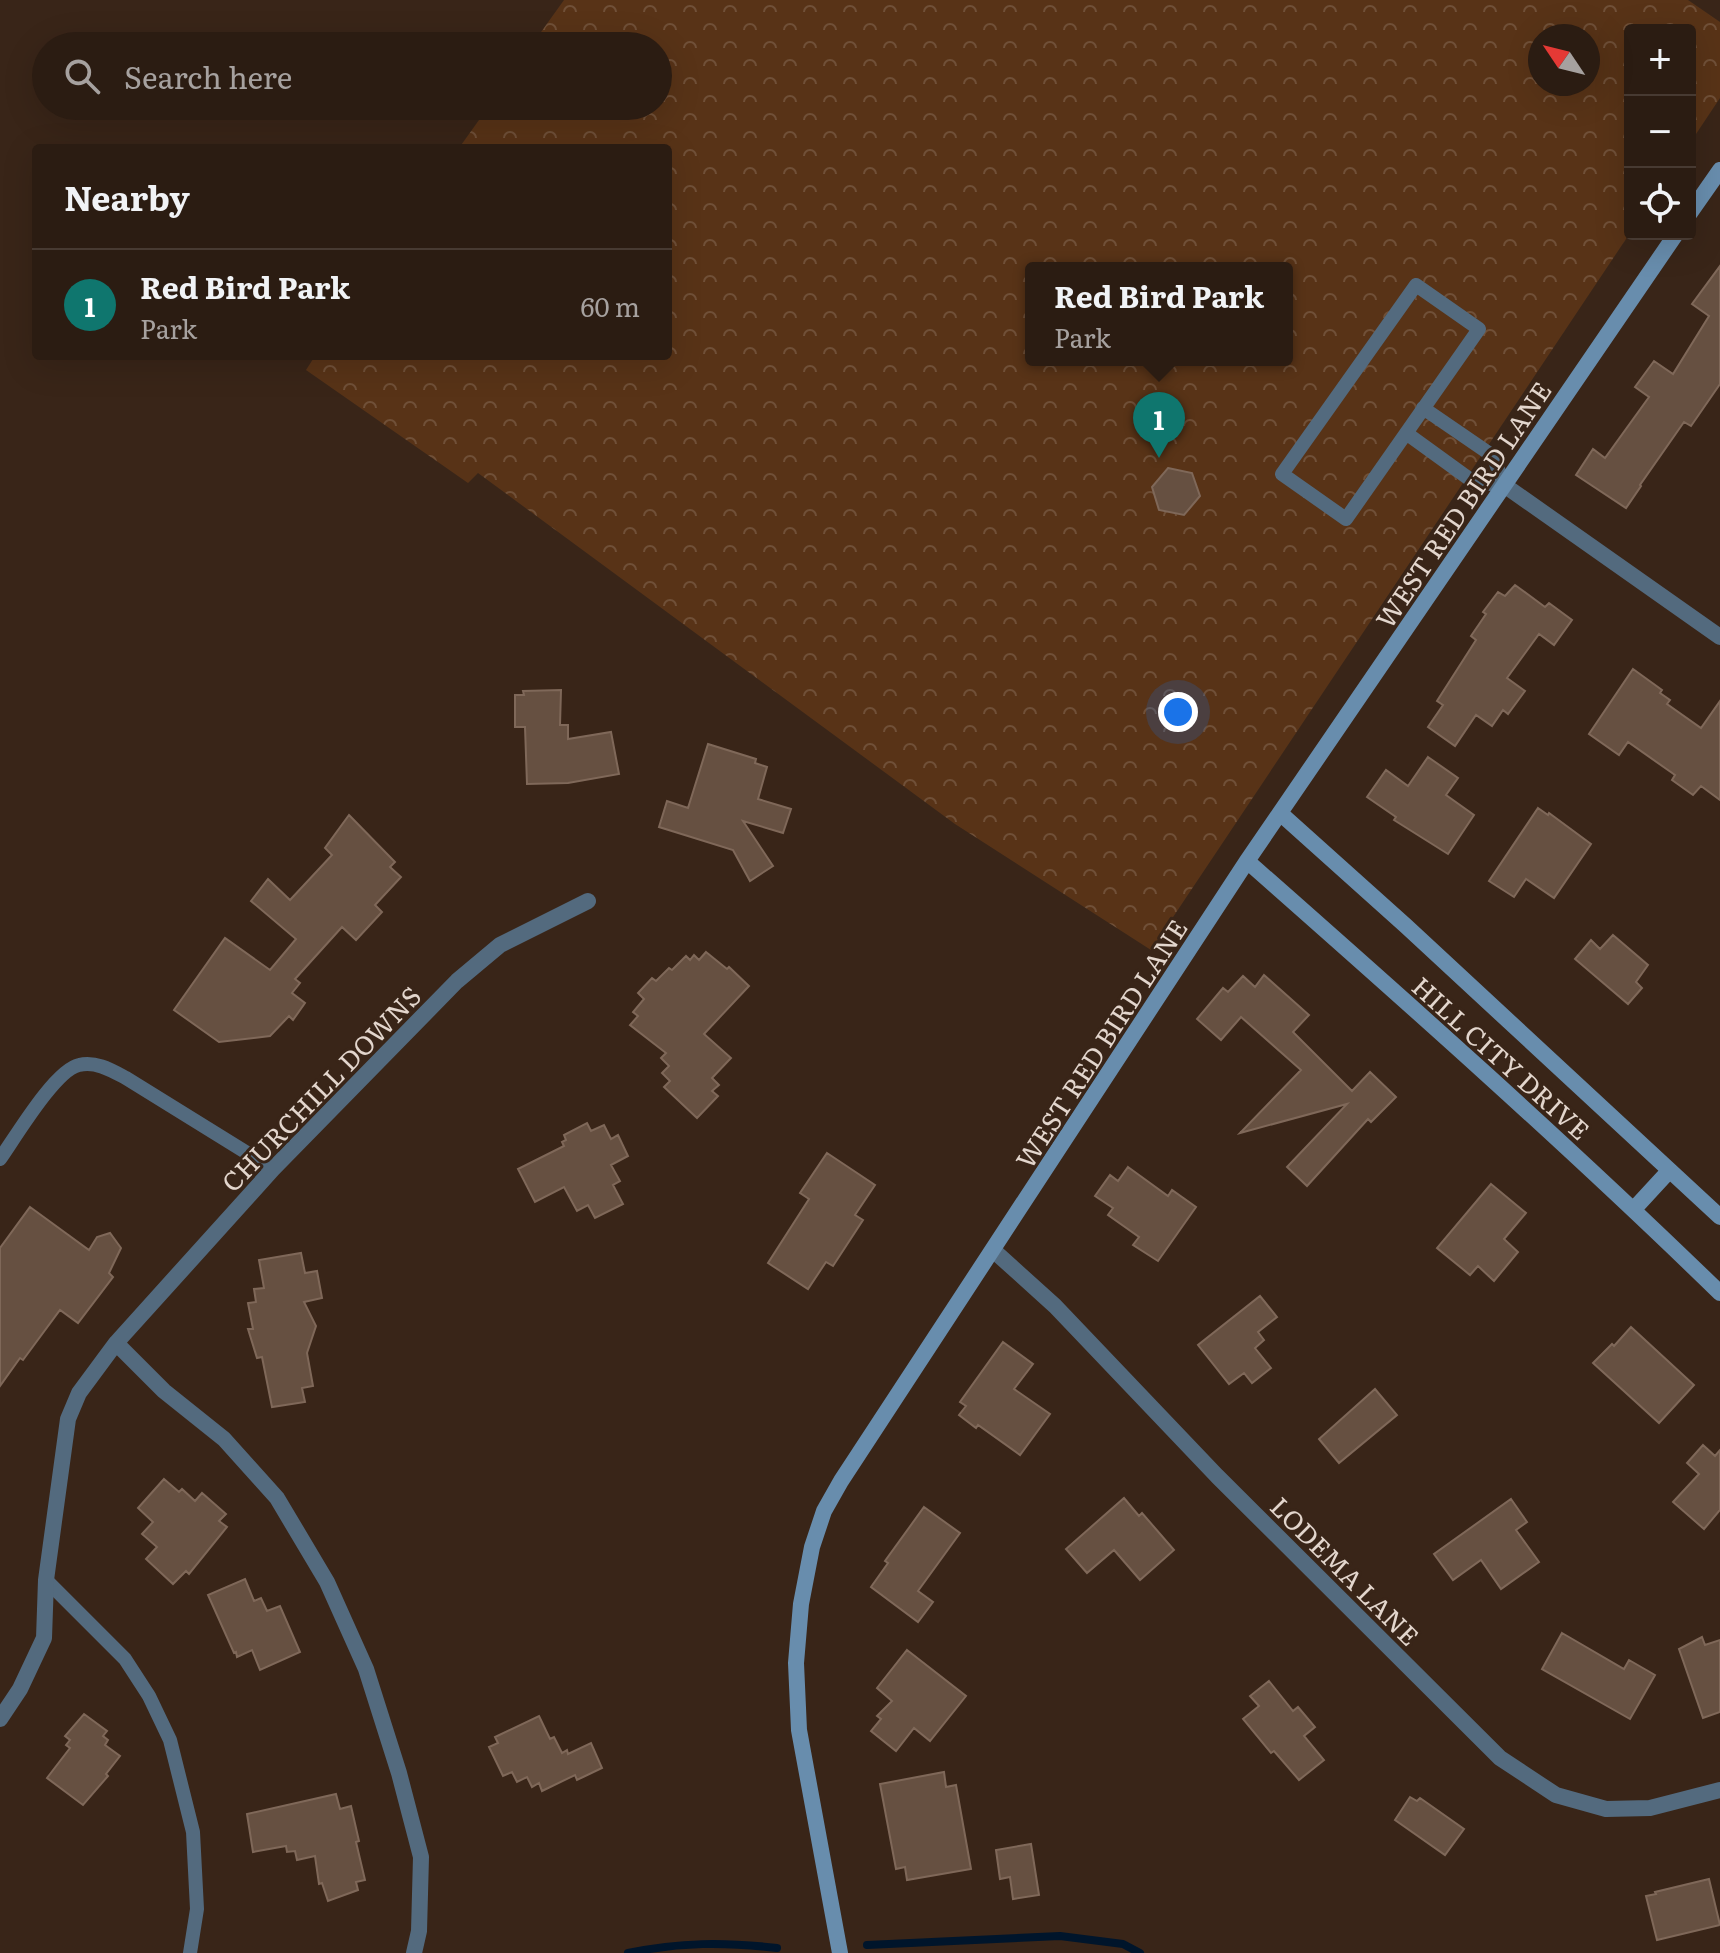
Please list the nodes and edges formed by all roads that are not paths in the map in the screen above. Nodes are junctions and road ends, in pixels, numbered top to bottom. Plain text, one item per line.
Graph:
1 (1720, 170) edge
2 (1696, 204) edge
3 (1672, 240) edge
4 (1423, 408) junction
5 (1406, 433) junction
6 (1504, 485) junction
7 (1720, 637) edge
8 (1280, 813) junction
9 (1247, 861) junction
10 (588, 901) dead end
11 (0, 1159) edge
12 (273, 1169) junction
13 (1669, 1171) junction
14 (1634, 1209) junction
15 (1720, 1217) edge
16 (993, 1250) junction
17 (1720, 1293) edge
18 (116, 1343) junction
19 (46, 1580) junction
20 (0, 1719) edge
21 (1720, 1790) edge
22 (190, 1953) edge
23 (414, 1953) edge
24 (840, 1953) edge

1 - 2 street
3 - 6 street, WEST RED BIRD LANE
4 - 5 lane
4 - 5 lane
4 - 6 lane
5 - 6 lane
6 - 7 street
6 - 8 street, WEST RED BIRD LANE
8 - 9 street, WEST RED BIRD LANE
8 - 13 street, HILL CITY DRIVE
9 - 14 street, HILL CITY DRIVE
9 - 16 street, WEST RED BIRD LANE
10 - 12 street, CHURCHILL DOWNS
11 - 12 lane
12 - 18 street, CHURCHILL DOWNS
13 - 14 street
13 - 15 street, HILL CITY DRIVE
14 - 17 street, HILL CITY DRIVE
16 - 21 street, LODEMA LANE
16 - 24 street, WEST RED BIRD LANE
18 - 19 street, CHURCHILL DOWNS
18 - 23 street
19 - 20 street, CHURCHILL DOWNS
19 - 22 lane

